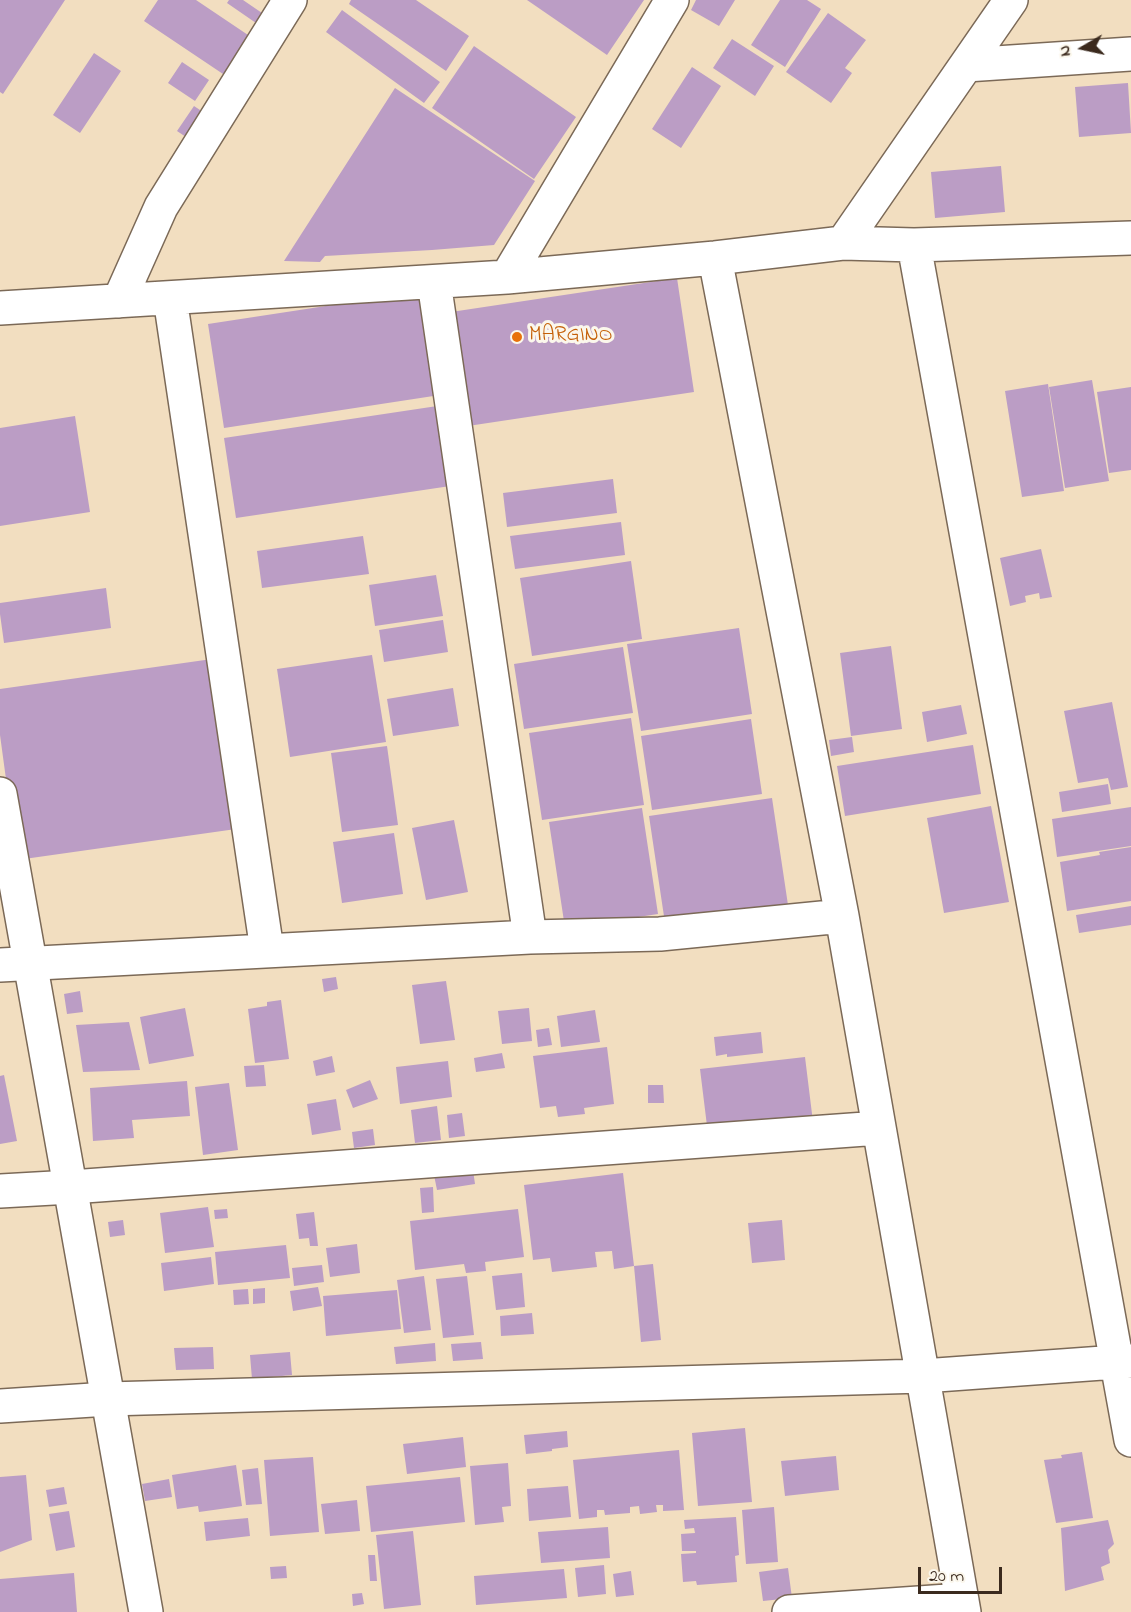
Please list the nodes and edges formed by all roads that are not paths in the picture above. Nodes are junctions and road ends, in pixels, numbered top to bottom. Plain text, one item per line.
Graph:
1 (290, 0) edge
2 (672, 0) edge
3 (1011, 0) edge
4 (1131, 54) edge
5 (966, 65) junction
6 (1131, 238) edge
7 (843, 243) junction
8 (914, 245) junction
9 (715, 258) junction
10 (507, 277) junction
11 (434, 282) junction
12 (170, 298) junction
13 (119, 301) junction
14 (0, 308) edge
15 (0, 794) edge
16 (842, 916) junction
17 (530, 937) junction
18 (267, 950) junction
19 (15, 965) edge
20 (879, 1128) junction
21 (71, 1187) junction
22 (0, 1191) edge
23 (1124, 1362) edge
24 (923, 1376) junction
25 (108, 1399) junction
26 (0, 1406) edge
27 (1131, 1440) edge
28 (963, 1606) edge
29 (146, 1612) edge
30 (789, 1612) edge

1 - 13 street
2 - 10 street
3 - 5 street
4 - 5 street
5 - 7 street
6 - 8 street
7 - 8 street
7 - 9 street
8 - 23 street
9 - 10 street
9 - 16 street
10 - 11 street
11 - 12 street
11 - 17 street
12 - 13 street
12 - 18 street
13 - 14 street
15 - 19 street
16 - 17 street
16 - 20 street
17 - 18 street
18 - 19 street
19 - 21 street
20 - 21 street
20 - 24 street
21 - 22 street
21 - 25 street
23 - 24 street
23 - 27 street
24 - 25 street
24 - 28 street
25 - 26 street
25 - 29 street
28 - 30 street

